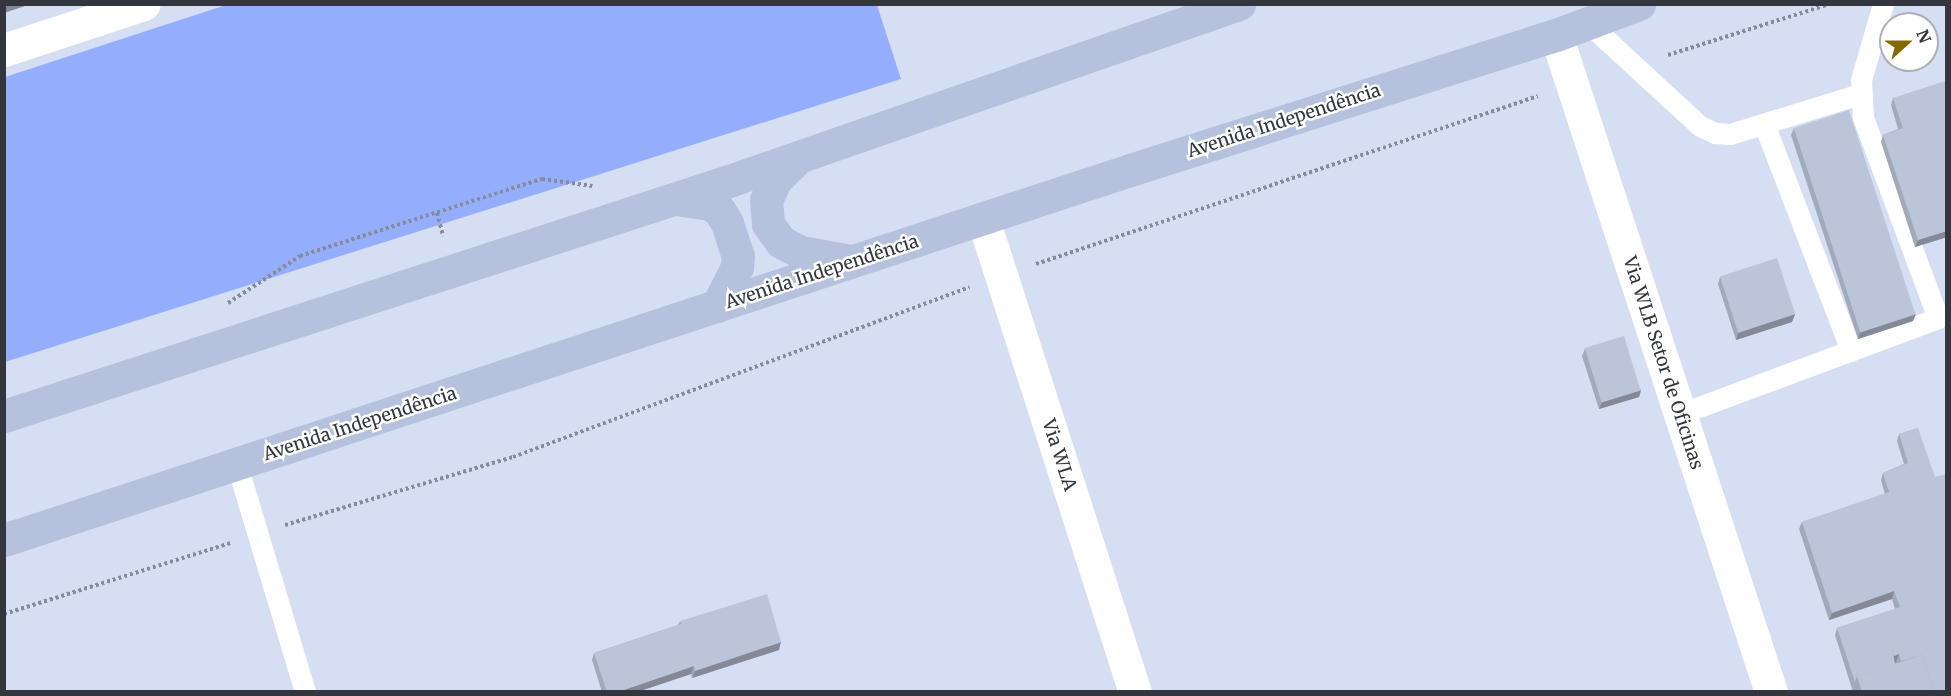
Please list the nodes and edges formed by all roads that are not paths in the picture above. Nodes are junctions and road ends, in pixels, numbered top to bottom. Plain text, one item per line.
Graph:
1 (144, 4) edge
2 (1239, 4) edge
3 (1639, 4) edge
4 (1883, 4) edge
5 (1588, 23) junction
6 (1556, 35) junction
7 (4, 50) edge
8 (1860, 94) junction
9 (1764, 124) junction
10 (799, 156) junction
11 (674, 199) junction
12 (983, 219) junction
13 (854, 262) junction
14 (717, 306) junction
15 (1851, 351) junction
16 (1680, 414) junction
17 (4, 416) edge
18 (237, 465) junction
19 (4, 540) edge
20 (305, 692) edge
21 (1135, 692) edge
22 (1771, 692) edge

1 - 7 street
2 - 10 main road
3 - 5 main road, Avenida Independência
4 - 8 lane
5 - 6 main road, Avenida Independência
5 - 9 lane
6 - 12 main road, Avenida Independência
6 - 16 street, Via WLB Setor de Oficinas
8 - 9 lane
8 - 15 lane
9 - 15 lane
10 - 11 main road
10 - 13 main road
11 - 14 main road
11 - 17 main road
12 - 13 main road, Avenida Independência
12 - 21 street, Via WLA
13 - 14 main road, Avenida Independência
14 - 18 main road, Avenida Independência
15 - 16 lane
16 - 22 street, Via WLB Setor de Oficinas
18 - 19 main road, Avenida Independência
18 - 20 lane

